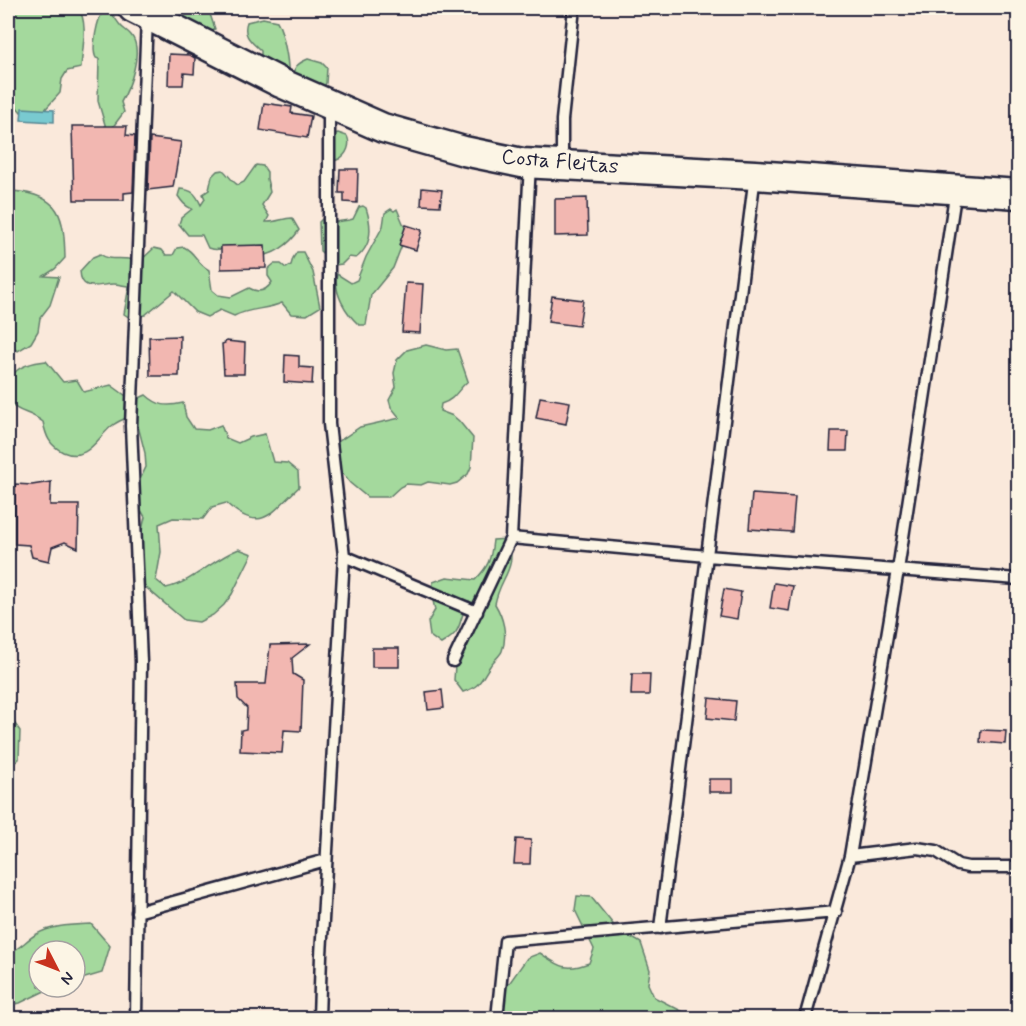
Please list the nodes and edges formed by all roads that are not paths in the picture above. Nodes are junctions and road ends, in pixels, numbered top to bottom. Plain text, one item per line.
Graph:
1 (574, 8) edge
2 (140, 11) edge
3 (329, 104) junction
4 (531, 163) junction
5 (562, 165) junction
6 (755, 175) junction
7 (956, 189) junction
8 (1018, 194) edge
9 (511, 538) junction
10 (344, 556) junction
11 (707, 556) junction
12 (898, 570) junction
13 (1018, 579) edge
14 (477, 612) junction
15 (453, 662) dead end
16 (850, 856) junction
17 (326, 860) junction
18 (1018, 867) edge
19 (137, 912) junction
20 (836, 912) junction
21 (660, 928) junction
22 (135, 1018) edge
23 (319, 1018) edge
24 (497, 1018) edge
25 (805, 1018) edge

1 - 5 lane
2 - 3 main road, Costa Fleitas
2 - 19 lane
3 - 4 main road, Costa Fleitas
3 - 10 lane
4 - 5 main road, Costa Fleitas
4 - 9 lane
5 - 6 main road, Costa Fleitas
6 - 7 main road, Costa Fleitas
6 - 11 lane
7 - 8 main road, Costa Fleitas
7 - 12 lane
9 - 11 lane
9 - 14 lane
10 - 14 lane
10 - 17 lane
11 - 12 lane
11 - 21 lane
12 - 13 lane
12 - 16 lane
14 - 15 lane
16 - 18 lane
16 - 20 lane
17 - 19 lane
17 - 23 lane
19 - 22 lane
20 - 21 lane
20 - 25 lane
21 - 24 lane

